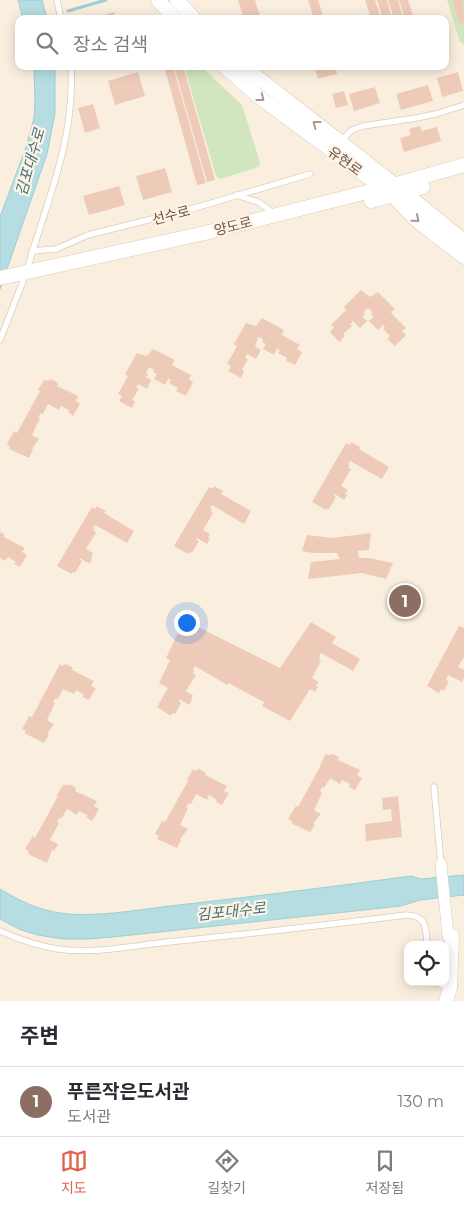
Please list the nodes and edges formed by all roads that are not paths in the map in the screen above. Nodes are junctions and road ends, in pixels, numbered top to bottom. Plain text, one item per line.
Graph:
1 (57, 0) edge
2 (158, 0) edge
3 (177, 0) edge
4 (60, 15) edge
5 (171, 15) edge
6 (190, 15) edge
7 (71, 70) edge
8 (229, 70) edge
9 (248, 70) edge
10 (464, 105) edge
11 (340, 142) junction
12 (464, 165) edge
13 (310, 174) dead end
14 (464, 174) edge
15 (394, 190) junction
16 (236, 196) junction
17 (276, 215) junction
18 (464, 241) edge
19 (32, 251) junction
20 (464, 257) edge
21 (22, 277) junction
22 (0, 278) edge
23 (0, 286) edge
24 (0, 340) edge
25 (434, 787) dead end
26 (441, 864) joint
27 (0, 931) edge
28 (457, 936) edge
29 (427, 941) edge
30 (449, 961) edge
31 (442, 986) edge
32 (440, 1001) edge
33 (446, 1001) edge

1 - 4 lane
2 - 5 street
3 - 6 street
7 - 19 lane
8 -> 15 street, 유현로
11 -> 9 street, 유현로
10 - 11 lane
11 - 15 street, 유현로
12 - 15 street, 양도로
13 - 16 lane, 선수로
14 - 15 street, 양도로
15 - 17 street, 양도로
15 - 18 street, 유현로
15 -> 20 street, 유현로
15 - 21 street, 양도로
16 - 17 lane
16 - 19 lane, 선수로
17 - 21 street, 양도로
19 - 21 lane
21 - 22 street, 양도로
21 - 23 street, 양도로
21 - 24 lane
25 - 26 lane
26 - 28 street
27 - 29 lane
28 - 30 street
28 - 33 street
31 - 32 street

